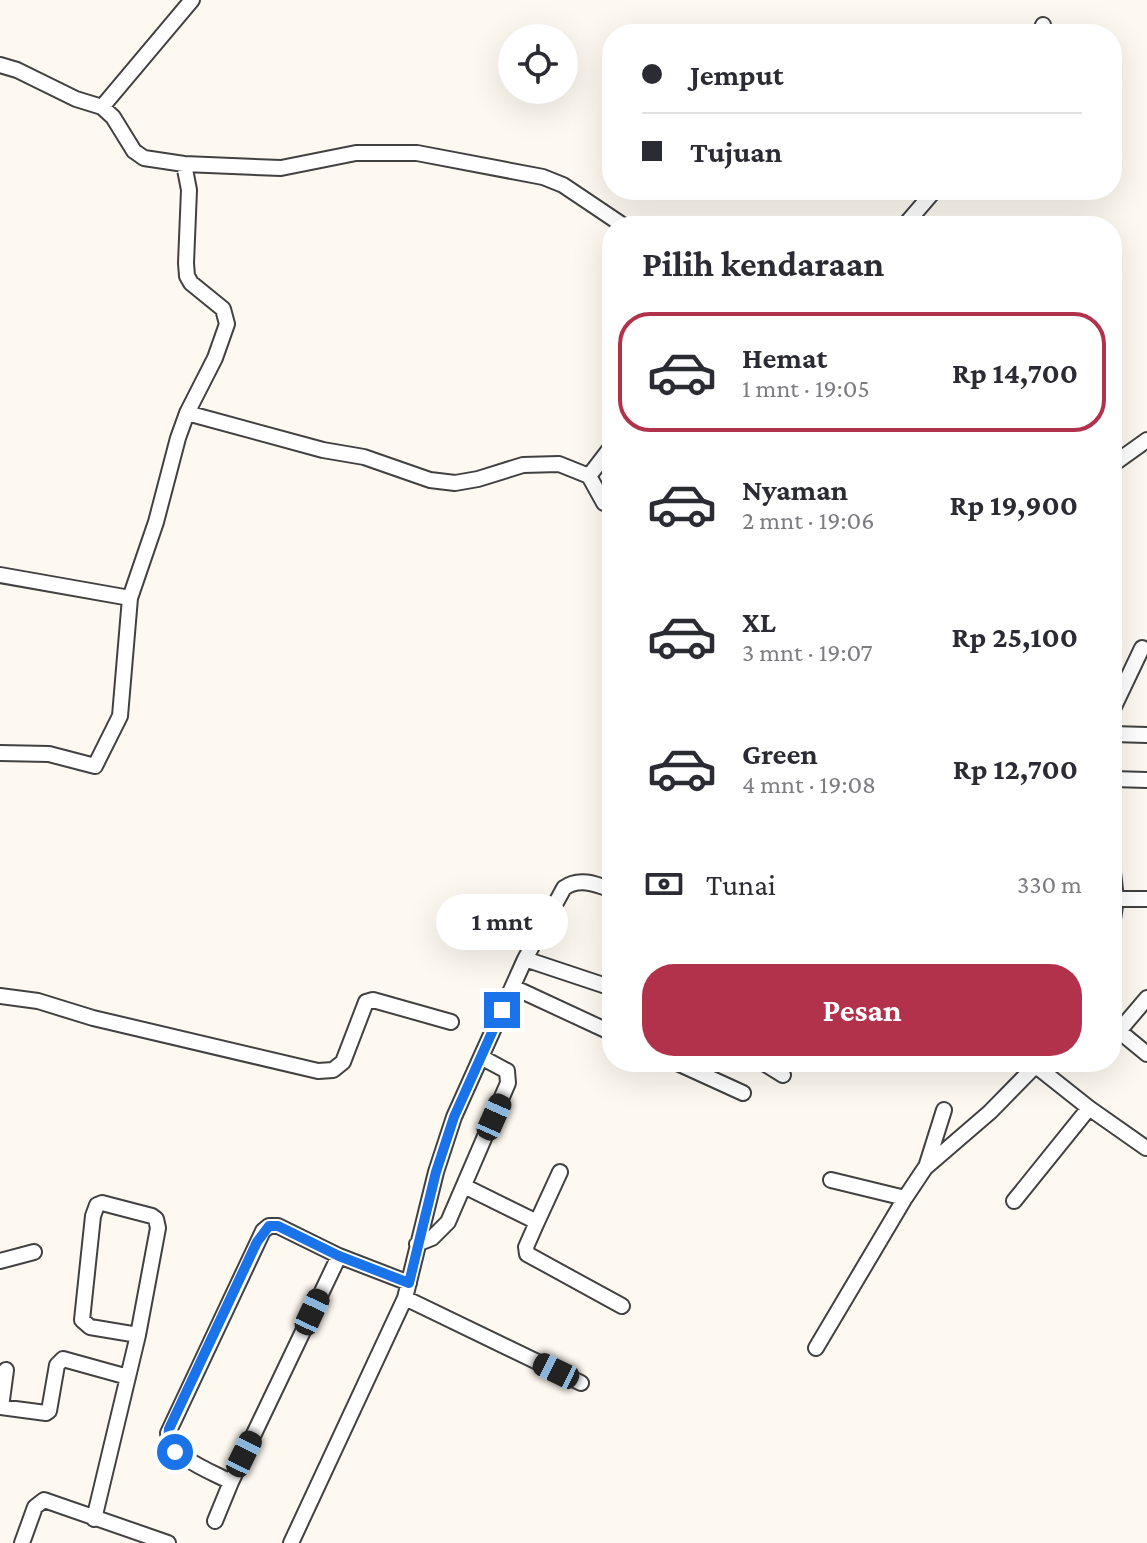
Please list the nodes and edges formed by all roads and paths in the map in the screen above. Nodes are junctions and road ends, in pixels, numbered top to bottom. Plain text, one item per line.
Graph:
1 (192, 0) edge
2 (0, 65) edge
3 (102, 107) junction
4 (184, 164) junction
5 (926, 200) edge
6 (609, 216) edge
7 (913, 216) edge
8 (187, 413) junction
9 (1147, 440) edge
10 (1122, 458) edge
11 (602, 459) edge
12 (589, 476) junction
13 (602, 499) edge
14 (0, 575) edge
15 (130, 598) junction
16 (1142, 648) dead end
17 (1122, 690) edge
18 (1122, 734) edge
19 (1147, 735) edge
20 (0, 753) edge
21 (1122, 779) edge
22 (1147, 780) edge
23 (602, 887) edge
24 (1122, 899) edge
25 (1147, 899) edge
26 (525, 959) junction
27 (602, 985) edge
28 (513, 987) junction
29 (0, 996) edge
30 (1147, 998) edge
31 (451, 1022) dead end
32 (1122, 1023) edge
33 (602, 1028) edge
34 (1122, 1034) edge
35 (1147, 1054) edge
36 (481, 1057) junction
37 (697, 1072) edge
38 (778, 1072) edge
39 (1030, 1072) edge
40 (1047, 1072) edge
41 (783, 1075) dead end
42 (743, 1093) dead end
43 (1089, 1108) junction
44 (944, 1110) dead end
45 (1146, 1148) edge
46 (925, 1168) junction
47 (560, 1172) dead end
48 (831, 1180) dead end
49 (464, 1186) junction
50 (905, 1198) junction
51 (1014, 1201) dead end
52 (537, 1222) junction
53 (417, 1244) junction
54 (34, 1252) dead end
55 (339, 1256) junction
56 (0, 1261) edge
57 (409, 1283) junction
58 (405, 1298) junction
59 (622, 1306) dead end
60 (138, 1335) junction
61 (816, 1348) dead end
62 (6, 1370) dead end
63 (128, 1377) junction
64 (581, 1383) dead end
65 (1, 1407) edge
66 (231, 1482) junction
67 (94, 1519) junction
68 (215, 1521) dead end
69 (22, 1543) edge
70 (168, 1543) edge
71 (291, 1543) edge

1 - 3 street
2 - 3 street
3 - 4 street
4 - 6 street
4 - 8 street
5 - 7 street
8 - 12 street
8 - 15 street
9 - 10 street
11 - 12 street
12 - 13 street
14 - 15 street
15 - 20 street
16 - 17 street
18 - 19 street
21 - 22 street
23 - 26 street
24 - 25 street
26 - 27 street
26 - 28 street
28 - 33 street
28 - 36 street
29 - 31 street
30 - 32 street
34 - 35 street
36 - 49 street
36 - 53 street
37 - 42 street
38 - 41 street
39 - 46 street
40 - 43 street
43 - 45 street
43 - 51 street
44 - 46 street
46 - 50 street
47 - 52 street
48 - 50 street
49 - 52 street
49 - 53 street
50 - 61 street
52 - 59 street
53 - 57 street
54 - 56 street
55 - 57 street
55 - 66 street
55 - 66 street
57 - 58 street
58 - 64 street
58 - 71 street
60 - 60 street
60 - 63 street
62 - 65 street
63 - 65 street
63 - 67 street
66 - 68 street
67 - 69 street
67 - 70 street

